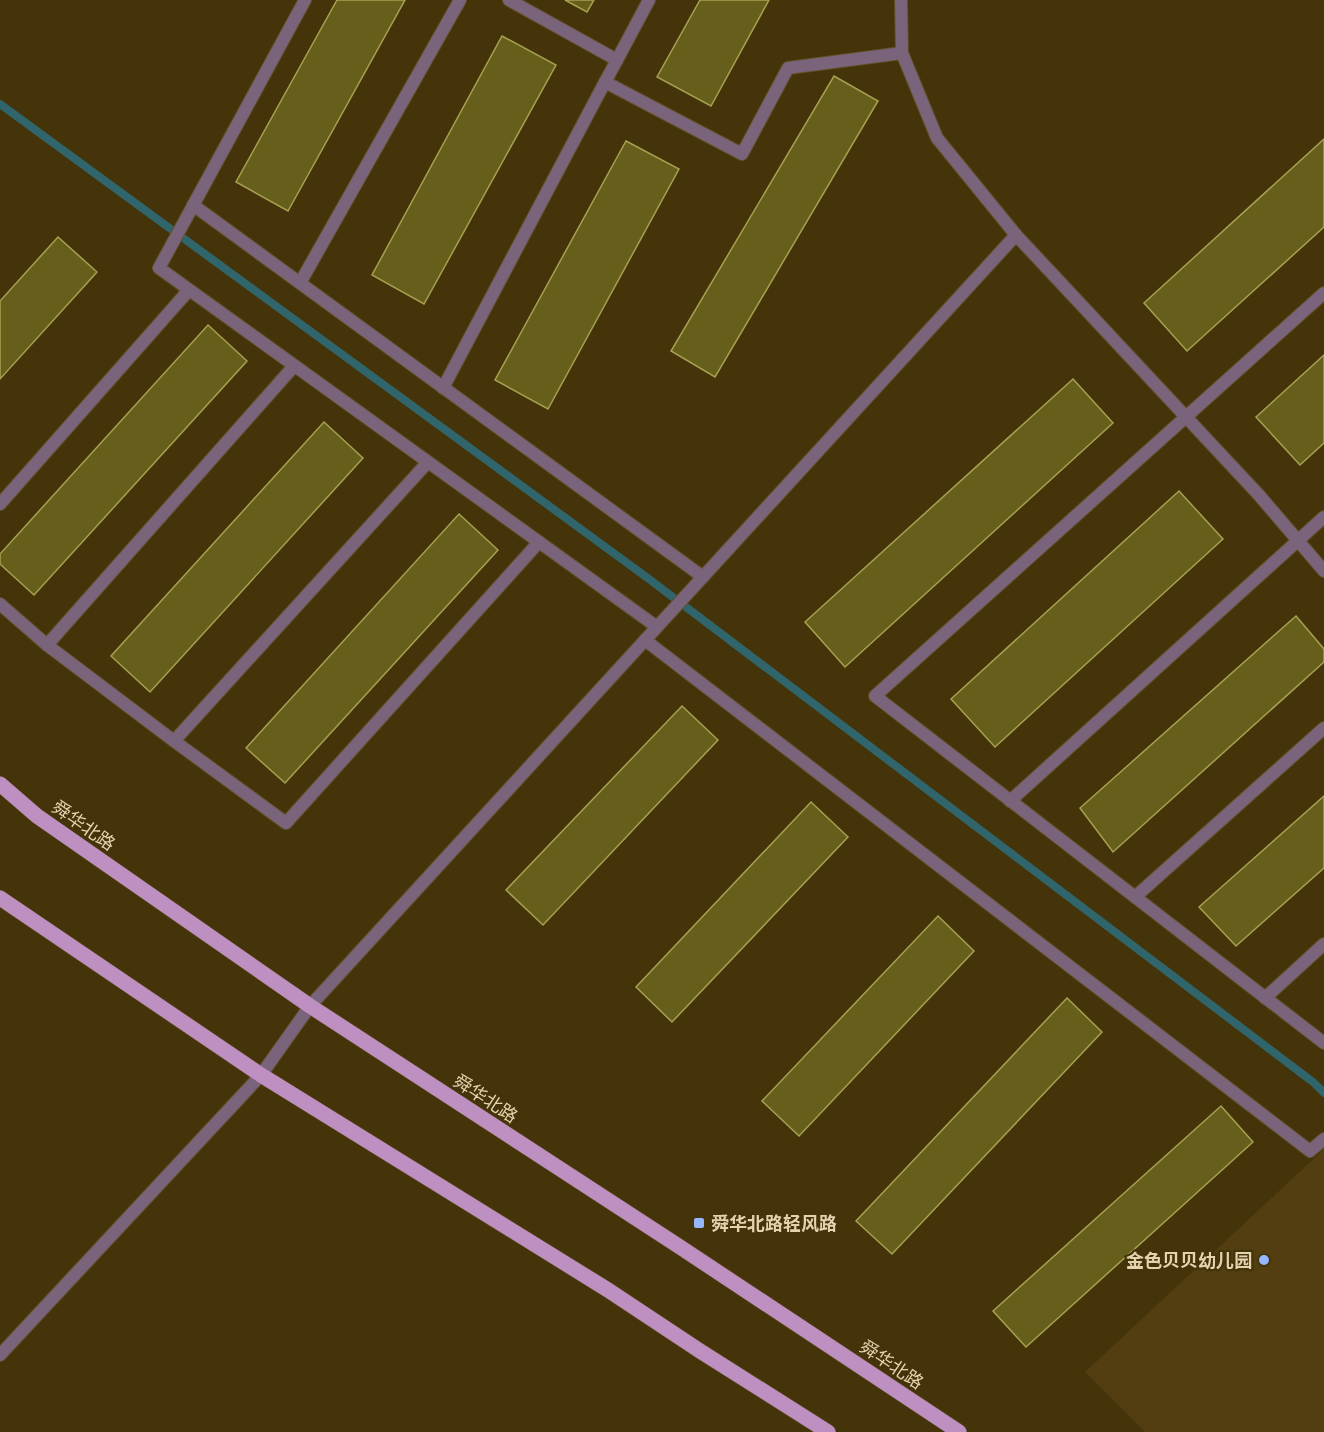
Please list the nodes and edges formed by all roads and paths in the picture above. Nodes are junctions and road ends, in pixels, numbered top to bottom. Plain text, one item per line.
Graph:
1 (305, 0) edge
2 (460, 0) edge
3 (508, 0) edge
4 (649, 0) edge
5 (901, 0) edge
6 (902, 53) junction
7 (617, 60) junction
8 (605, 82) junction
9 (193, 206) junction
10 (1016, 235) junction
11 (300, 283) junction
12 (189, 290) junction
13 (1324, 293) edge
14 (294, 366) junction
15 (444, 388) junction
16 (1186, 417) junction
17 (428, 462) junction
18 (0, 504) edge
19 (1324, 517) edge
20 (1298, 541) junction
21 (539, 542) junction
22 (1324, 571) edge
23 (703, 577) junction
24 (0, 604) edge
25 (657, 627) junction
26 (645, 640) junction
27 (47, 645) junction
28 (1324, 728) edge
29 (174, 741) junction
30 (0, 784) edge
31 (1010, 801) junction
32 (1135, 897) junction
33 (0, 898) edge
34 (1324, 944) edge
35 (1265, 998) junction
36 (310, 1006) junction
37 (1324, 1043) edge
38 (261, 1075) junction
39 (1324, 1139) edge
40 (0, 1355) edge
41 (828, 1432) edge
42 (959, 1432) edge

1 - 9 street
2 - 11 street
3 - 7 street
4 - 7 street
5 - 6 street
6 - 8 street
6 - 10 street
7 - 8 street
8 - 15 street
9 - 11 street
9 - 12 street
10 - 16 street
10 - 23 street
11 - 15 street
12 - 14 street
12 - 18 street
13 - 16 street
14 - 17 street
14 - 27 street
15 - 23 street
16 - 20 street
16 - 31 street
17 - 21 street
17 - 29 street
19 - 20 street
20 - 22 street
20 - 31 street
21 - 25 street
21 - 29 street
23 - 25 street
24 - 27 street
25 - 26 street
26 - 36 street
26 - 39 street
27 - 29 street
28 - 32 street
30 - 36 main road, 舜华北路
31 - 32 street
32 - 35 street
33 - 38 main road
34 - 35 street
35 - 37 street
36 - 38 street
36 - 42 main road, 舜华北路
38 - 40 street
38 - 41 main road

